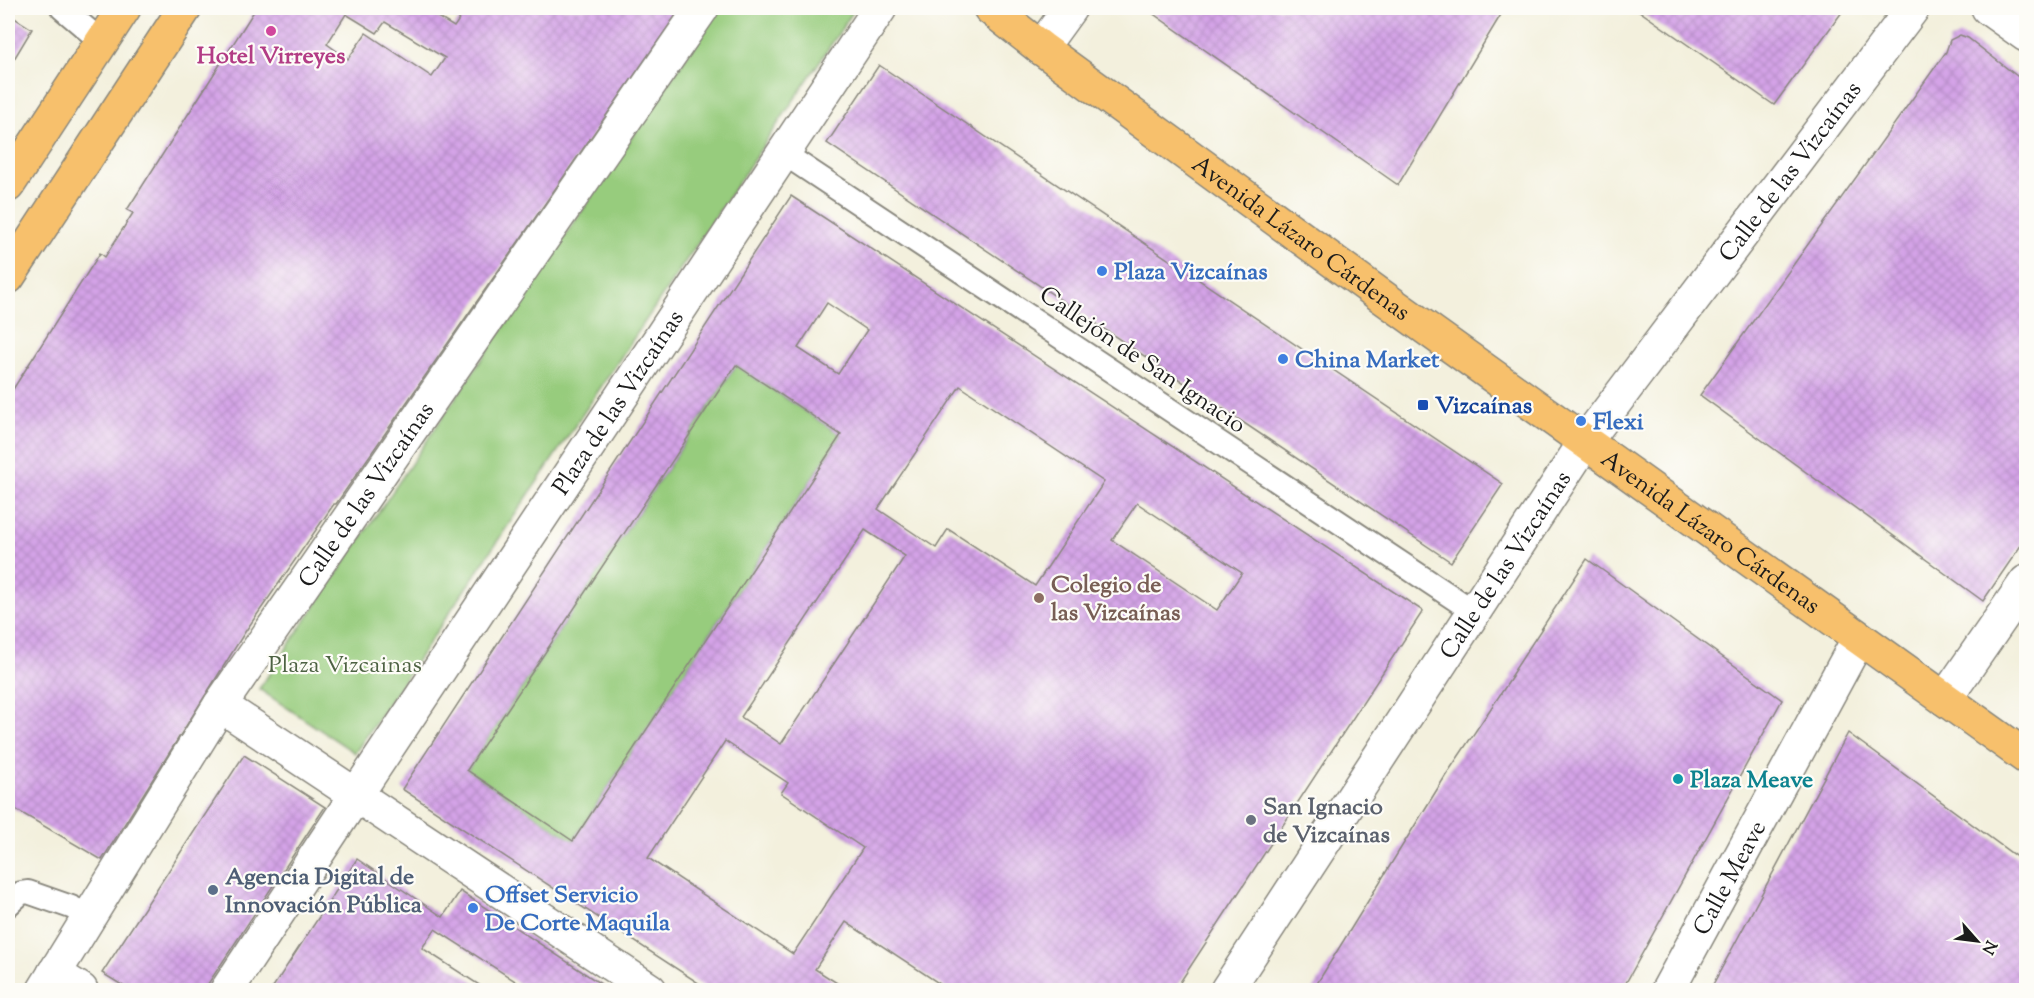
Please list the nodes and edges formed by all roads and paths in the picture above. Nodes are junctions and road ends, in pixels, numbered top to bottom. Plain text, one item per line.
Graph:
1 (62, 8) edge
2 (124, 8) edge
3 (185, 8) edge
4 (702, 8) edge
5 (880, 8) edge
6 (990, 8) edge
7 (1070, 8) edge
8 (1913, 8) edge
9 (1988, 8) edge
10 (2026, 35) edge
11 (102, 42) junction
12 (1041, 48) junction
13 (783, 153) junction
14 (8, 185) edge
15 (8, 277) edge
16 (1585, 442) junction
17 (2026, 582) edge
18 (1473, 611) junction
19 (1859, 638) junction
20 (1945, 699) junction
21 (219, 705) junction
22 (2026, 757) edge
23 (356, 795) junction
24 (8, 905) edge
25 (90, 916) junction
26 (49, 982) edge
27 (81, 990) edge
28 (227, 990) edge
29 (650, 990) edge
30 (1227, 990) edge
31 (1668, 990) edge

1 - 11 lane
2 - 11 main road
3 - 15 main road
4 - 21 street, Calle de las Vizcaínas
5 - 13 street, Plaza de las Vizcaínas
6 - 12 main road, Avenida Lázaro Cárdenas
7 - 12 street
8 - 16 street, Calle de las Vizcaínas
9 - 10 street
11 - 14 main road
12 - 16 main road, Avenida Lázaro Cárdenas
13 - 18 lane, Callejón de San Ignacio
13 - 23 street, Plaza de las Vizcaínas
16 - 18 street, Calle de las Vizcaínas
16 - 19 main road, Avenida Lázaro Cárdenas
17 - 20 street
18 - 30 street, Calle de las Vizcaínas
19 - 20 main road, Avenida Lázaro Cárdenas
19 - 31 street, Calle Meave
20 - 22 main road, Avenida Lázaro Cárdenas
21 - 23 street
21 - 25 street, Calle de las Vizcaínas
23 - 28 street, Plaza de las Vizcaínas
23 - 29 street
24 - 25 lane
25 - 26 street, Calle de las Vizcaínas
26 - 27 street

